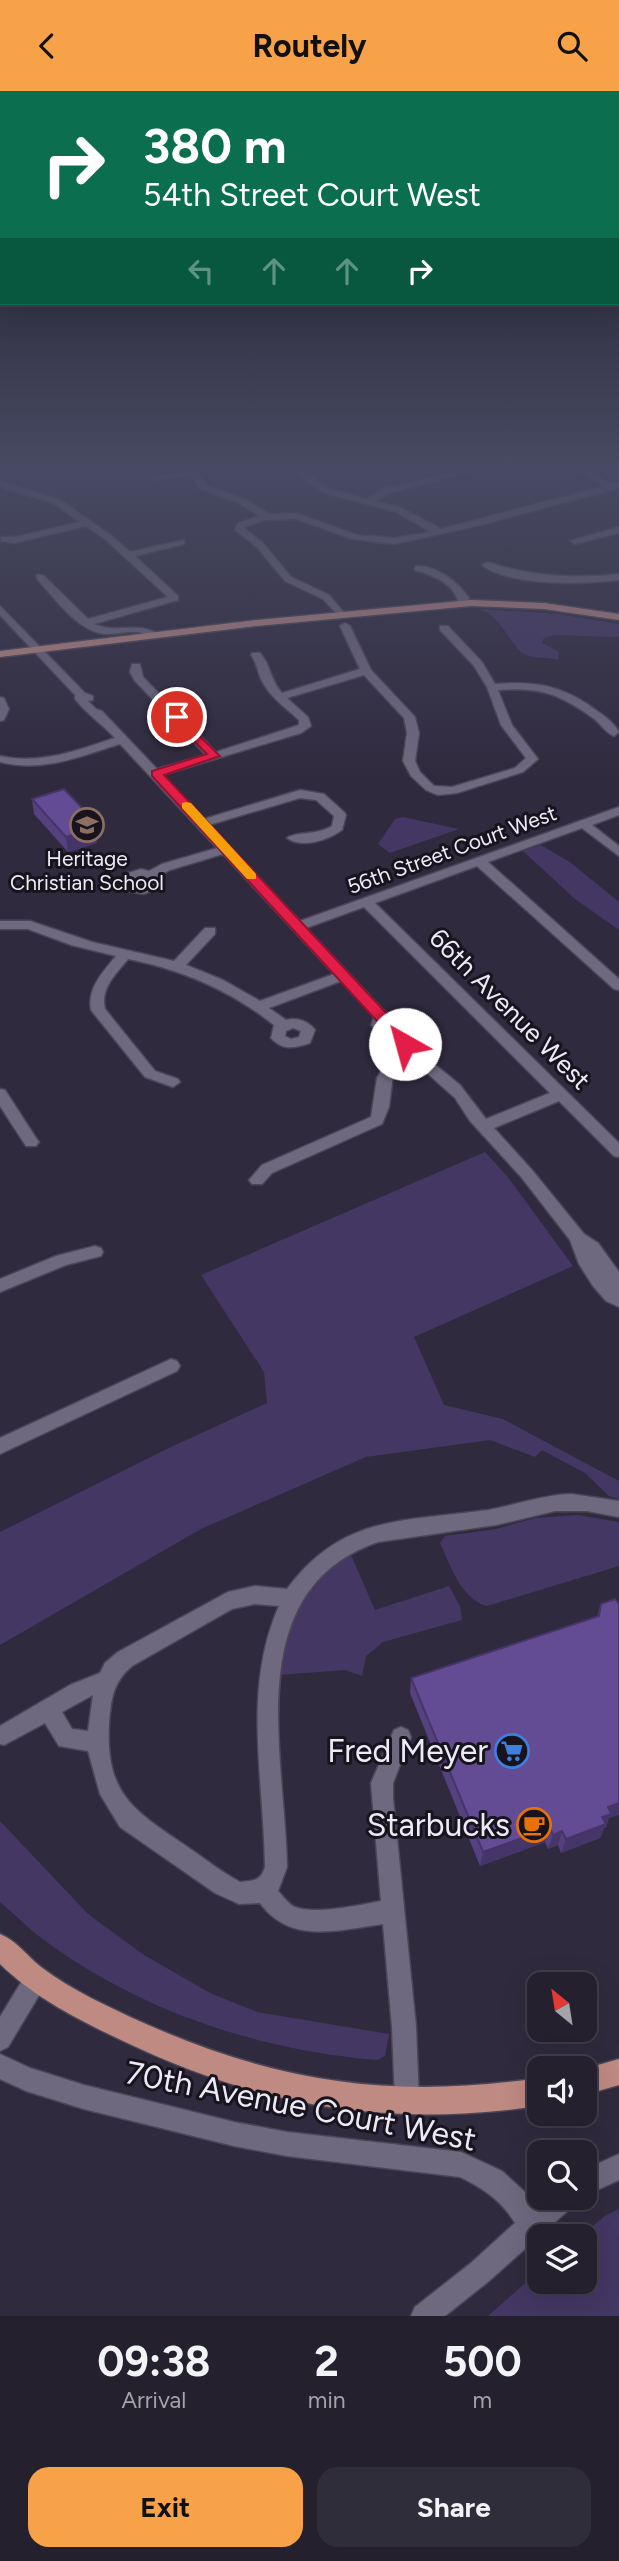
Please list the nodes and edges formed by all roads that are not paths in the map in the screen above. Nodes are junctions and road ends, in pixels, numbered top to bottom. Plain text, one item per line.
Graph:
1 (143, 569) edge
2 (280, 569) edge
3 (420, 569) edge
4 (498, 569) edge
5 (40, 577) dead end
6 (619, 577) edge
7 (465, 604) junction
8 (0, 609) edge
9 (619, 618) edge
10 (343, 621) junction
11 (87, 623) junction
12 (444, 628) dead end
13 (154, 636) junction
14 (38, 650) junction
15 (0, 654) edge
16 (256, 655) dead end
17 (136, 666) dead end
18 (366, 671) junction
19 (492, 687) junction
20 (280, 697) junction
21 (0, 700) edge
22 (0, 718) edge
23 (614, 733) dead end
24 (124, 739) junction
25 (214, 756) junction
26 (0, 759) edge
27 (157, 773) junction
28 (619, 811) edge
29 (203, 823) junction
30 (584, 824) junction
31 (293, 838) dead end
32 (225, 849) junction
33 (619, 852) edge
34 (479, 861) junction
35 (152, 875) dead end
36 (366, 901) junction
37 (0, 925) edge
38 (298, 926) junction
39 (211, 931) dead end
40 (127, 953) junction
41 (177, 966) junction
42 (344, 975) junction
43 (619, 986) edge
44 (260, 1006) junction
45 (282, 1025) dead end
46 (423, 1062) junction
47 (173, 1082) dead end
48 (0, 1094) edge
49 (561, 1094) junction
50 (480, 1122) junction
51 (30, 1142) dead end
52 (619, 1152) edge
53 (257, 1179) dead end
54 (578, 1238) junction
55 (95, 1252) dead end
56 (619, 1285) edge
57 (0, 1286) edge
58 (619, 1301) edge
59 (171, 1366) dead end
60 (0, 1446) edge
61 (619, 1509) edge
62 (292, 1598) junction
63 (107, 1680) junction
64 (48, 1709) junction
65 (4, 1735) dead end
66 (401, 1737) dead end
67 (99, 1741) junction
68 (264, 1890) junction
69 (380, 1912) junction
70 (0, 1947) edge
71 (36, 1979) junction
72 (0, 2039) edge
73 (0, 2066) edge
74 (619, 2071) edge
75 (597, 2078) edge
76 (527, 2093) edge
77 (407, 2101) junction
78 (619, 2167) edge
79 (597, 2178) edge
80 (549, 2210) edge
81 (530, 2224) edge
82 (532, 2224) edge
83 (527, 2229) edge
84 (424, 2316) edge

1 - 11 street
2 - 10 street
3 - 7 street
4 - 6 street
5 - 11 street
7 - 9 main road
7 - 10 main road
8 - 14 street
10 - 13 main road
10 - 18 street
11 - 13 street
12 - 19 street
13 - 14 main road
14 - 15 main road
14 - 24 street
16 - 20 street
17 - 25 street
18 - 19 street
18 - 20 street
19 - 23 street
20 - 25 street
21 - 22 street
24 - 26 street
24 - 27 street
25 - 27 street
27 - 29 street
28 - 30 street, 56th Street Court West
29 - 31 street
29 - 32 street
30 - 33 street
30 - 34 street, 56th Street Court West
32 - 35 street
32 - 38 street
34 - 36 street, 56th Street Court West
34 - 43 street
36 - 38 street, 56th Street Court West
36 - 49 street, 66th Avenue West
37 - 40 street
38 - 42 street
39 - 41 street
40 - 41 street
40 - 47 street
41 - 44 street
42 - 44 street
42 - 46 street
44 - 45 street
46 - 50 street
46 - 53 street
48 - 51 street
49 - 50 street
49 - 52 street, 66th Avenue West
50 - 54 street
54 - 56 street
54 - 58 street
55 - 57 street
59 - 60 street
61 - 62 street
62 - 63 street
62 - 68 street
63 - 64 street
63 - 67 street
64 - 65 street
64 - 67 street
66 - 69 street
67 - 68 street
68 - 69 street
69 - 77 street
70 - 71 main road
71 - 72 street
71 - 77 main road
73 - 81 street, 70th Avenue Court West
74 - 75 main road
76 - 77 main road
78 - 79 street
80 - 82 street
83 - 84 street

